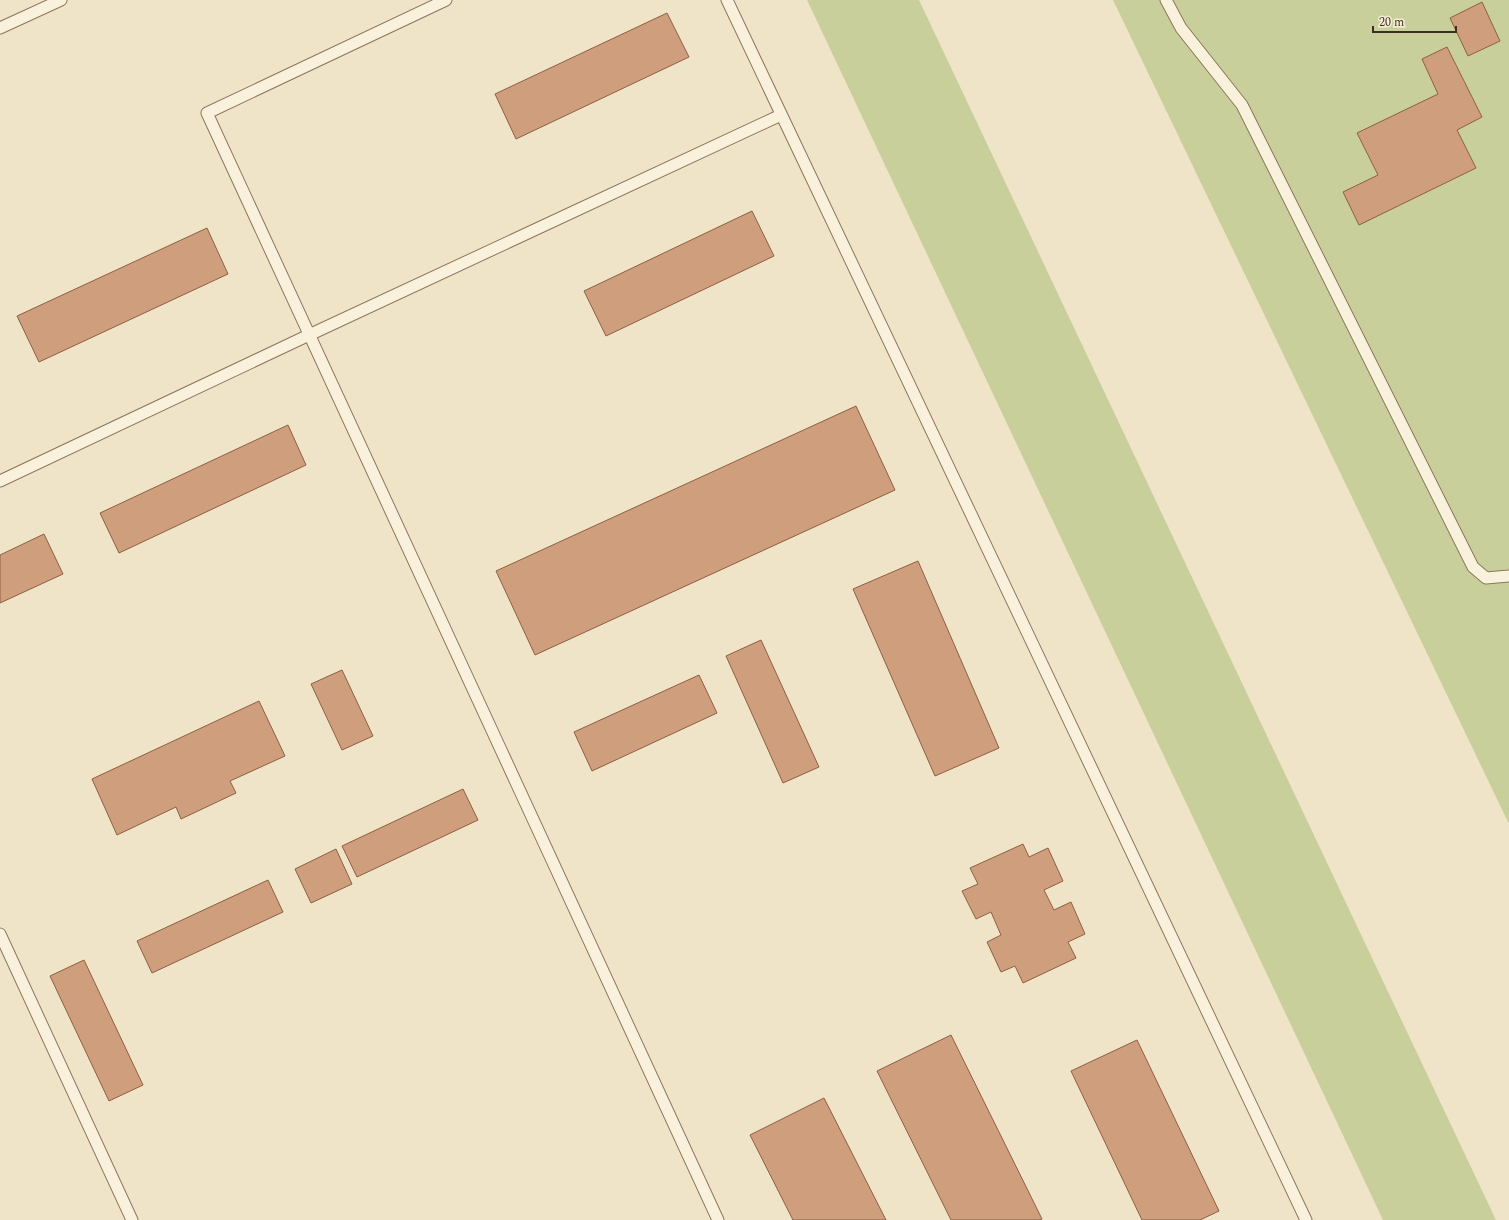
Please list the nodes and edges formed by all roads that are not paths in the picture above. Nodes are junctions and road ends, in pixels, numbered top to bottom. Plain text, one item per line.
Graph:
1 (61, 0) edge
2 (446, 0) edge
3 (727, 0) edge
4 (1166, 0) edge
5 (0, 28) edge
6 (781, 115) junction
7 (309, 335) junction
8 (0, 481) edge
9 (1509, 576) edge
10 (0, 934) edge
11 (132, 1220) edge
12 (718, 1220) edge
13 (1306, 1220) edge

1 - 5 lane
2 - 7 lane
3 - 6 lane
4 - 9 lane
6 - 7 lane
6 - 13 lane
7 - 8 lane
7 - 12 lane
10 - 11 lane

